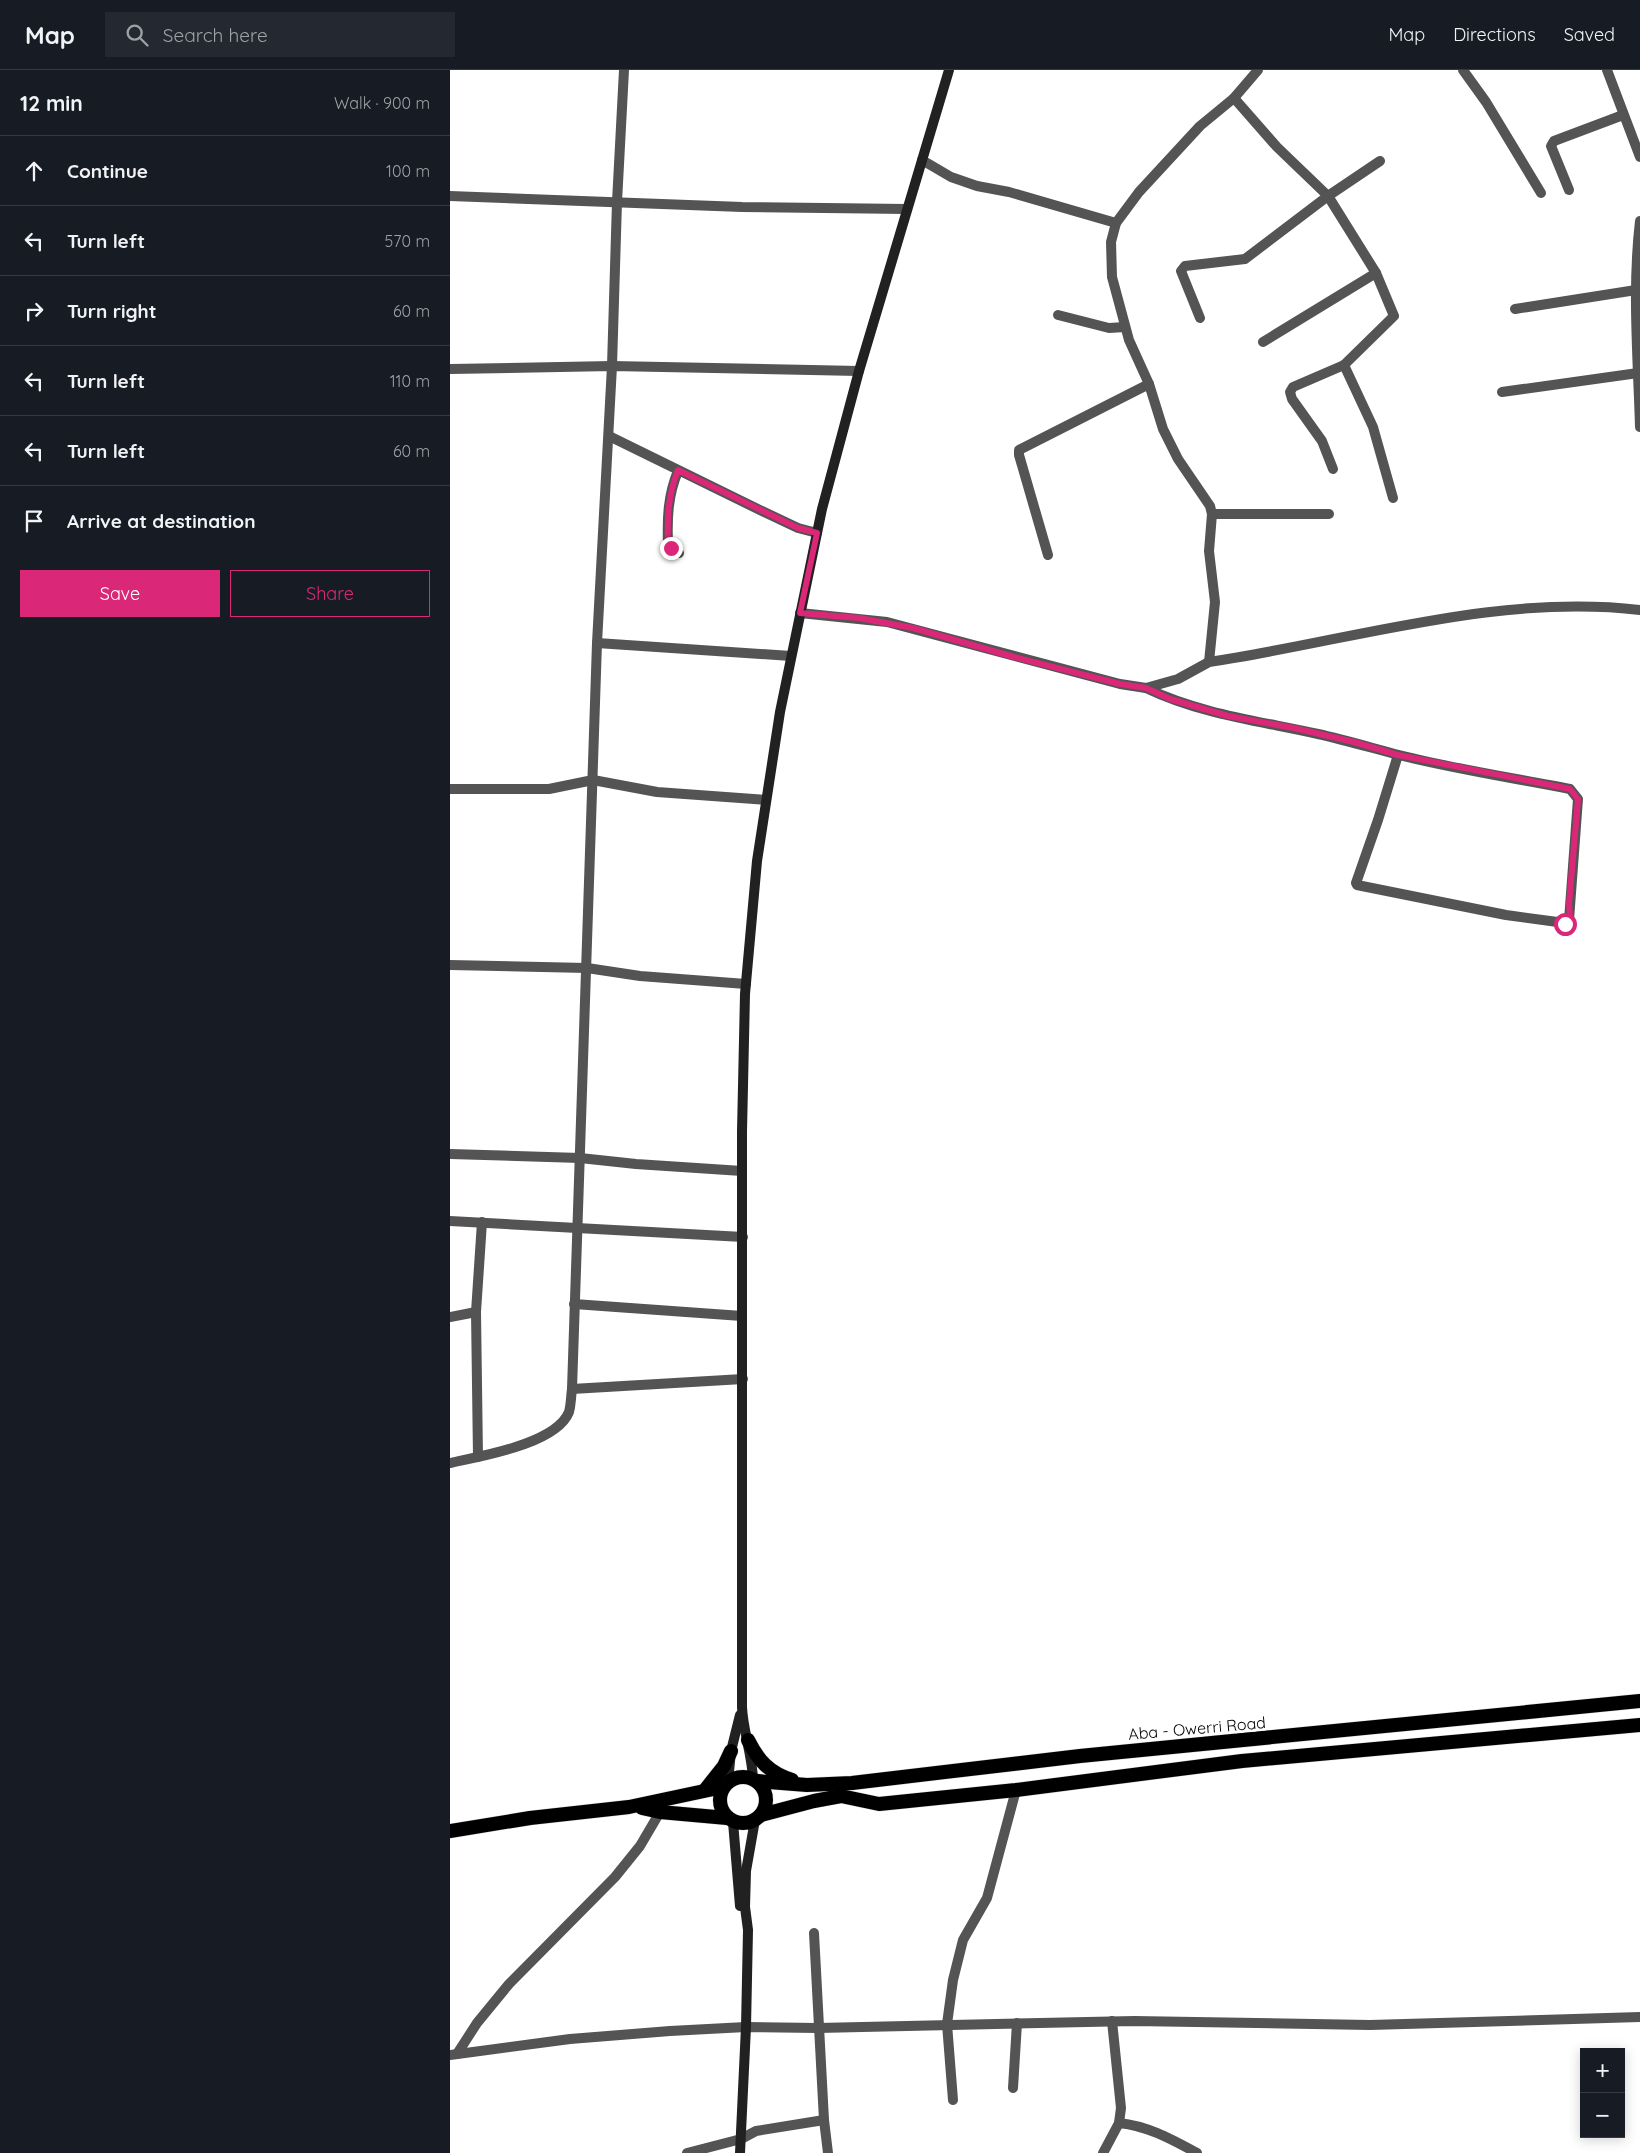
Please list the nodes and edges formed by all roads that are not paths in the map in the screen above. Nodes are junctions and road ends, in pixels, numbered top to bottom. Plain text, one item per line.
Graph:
1 (624, 70) edge
2 (949, 70) edge
3 (1258, 70) edge
4 (1463, 70) edge
5 (1607, 70) edge
6 (1234, 98) junction
7 (1623, 115) junction
8 (1640, 157) edge
9 (922, 160) junction
10 (1380, 161) dead end
11 (1569, 190) dead end
12 (1541, 193) dead end
13 (450, 196) edge
14 (1328, 196) junction
15 (617, 202) junction
16 (908, 209) junction
17 (1640, 221) edge
18 (1116, 223) junction
19 (1638, 254) edge
20 (1376, 273) junction
21 (1637, 296) edge
22 (1515, 310) dead end
23 (1058, 316) dead end
24 (1200, 318) dead end
25 (1125, 327) junction
26 (1263, 342) dead end
27 (1344, 365) junction
28 (612, 366) junction
29 (450, 369) edge
30 (859, 371) junction
31 (1638, 373) junction
32 (1149, 384) junction
33 (1502, 392) dead end
34 (1640, 427) edge
35 (608, 436) junction
36 (1333, 469) dead end
37 (678, 470) junction
38 (1393, 498) dead end
39 (1212, 514) junction
40 (1329, 514) dead end
41 (817, 533) junction
42 (679, 553) dead end
43 (1048, 555) dead end
44 (1640, 610) edge
45 (800, 613) junction
46 (597, 643) junction
47 (791, 656) junction
48 (1209, 662) junction
49 (1146, 688) junction
50 (1398, 755) junction
51 (593, 780) junction
52 (450, 789) edge
53 (766, 800) junction
54 (450, 965) edge
55 (587, 968) junction
56 (746, 984) junction
57 (450, 1154) edge
58 (580, 1158) junction
59 (742, 1171) junction
60 (450, 1221) edge
61 (482, 1222) junction
62 (576, 1227) junction
63 (743, 1237) junction
64 (574, 1304) junction
65 (476, 1312) junction
66 (742, 1316) junction
67 (450, 1317) edge
68 (743, 1379) junction
69 (572, 1389) junction
70 (478, 1457) junction
71 (450, 1463) edge
72 (1640, 1701) edge
73 (742, 1707) junction
74 (1467, 1720) junction
75 (1640, 1725) edge
76 (748, 1740) junction
77 (1466, 1740) junction
78 (732, 1751) junction
79 (755, 1780) junction
80 (726, 1784) junction
81 (807, 1786) junction
82 (705, 1790) junction
83 (1016, 1790) junction
84 (629, 1807) junction
85 (660, 1812) junction
86 (758, 1818) junction
87 (730, 1820) junction
88 (478, 1826) junction
89 (450, 1831) edge
90 (450, 1842) edge
91 (748, 1930) junction
92 (814, 1932) dead end
93 (1640, 2017) edge
94 (1112, 2021) junction
95 (1016, 2023) junction
96 (947, 2024) junction
97 (746, 2028) junction
98 (818, 2028) junction
99 (454, 2054) edge
100 (1013, 2088) dead end
101 (954, 2100) dead end
102 (824, 2120) junction
103 (1119, 2123) junction
104 (742, 2139) junction
105 (687, 2153) edge
106 (740, 2153) edge
107 (828, 2153) edge
108 (1103, 2153) edge
109 (1197, 2153) edge

1 - 15 street
2 - 9 main road
3 - 6 street
4 - 12 street
5 - 7 street
6 - 14 street
6 - 18 street
7 - 8 street
7 - 11 street
9 - 16 main road
9 - 18 street
10 - 14 street
13 - 15 street
14 - 20 street
14 - 24 street
15 - 16 street
15 - 28 street
16 - 30 main road
17 - 19 street
18 - 25 street
19 - 21 street
20 - 26 street
20 - 27 street
21 - 22 street
21 - 31 street
23 - 25 street
25 - 32 street
27 - 36 street
27 - 38 street
28 - 29 street
28 - 30 street
28 - 35 street
30 - 41 main road
31 - 33 street
31 - 34 street
32 - 39 street
32 - 43 street
35 - 37 street
35 - 46 street
37 - 41 street
37 - 42 street
39 - 40 street
39 - 48 street
41 - 45 main road
44 - 48 street
45 - 47 main road
45 - 49 street
46 - 47 street
46 - 51 street
47 - 53 main road
48 - 49 street
49 - 50 street
50 - 50 street
51 - 52 street
51 - 53 street
51 - 55 street
53 - 56 main road
54 - 55 street
55 - 56 street
55 - 58 street
56 - 59 main road
57 - 58 street
58 - 59 street
58 - 62 street
59 - 63 main road
60 - 61 street
61 - 62 street
61 - 65 street
62 - 63 street
62 - 64 street
63 - 66 main road
64 - 66 street
64 - 69 street
65 - 67 street
65 - 70 street
66 - 68 main road
68 - 69 street
68 - 73 main road
69 - 70 street
70 - 71 street
72 - 74 highway, Aba - Owerri Road
73 - 76 main road
73 - 78 main road
74 - 77 highway
74 - 81 highway, Aba - Owerri Road
75 - 77 highway, Aba - Owerri Road
76 - 79 main road
76 - 81 highway
77 - 83 highway, Aba - Owerri Road
78 - 80 main road
78 - 82 highway
79 - 80 highway, Aba - Owerri Road
79 - 81 highway, Aba - Owerri Road
79 - 86 highway
80 - 82 highway, Aba - Owerri Road
80 - 87 highway
82 - 84 highway, Aba - Owerri Road
83 - 86 highway, Aba - Owerri Road
83 - 96 street
84 - 85 highway, Aba - Owerri Road
84 - 88 highway, Aba - Owerri Road
85 - 87 highway, Aba - Owerri Road
85 - 99 street
86 - 87 highway, Aba - Owerri Road
86 - 91 main road
87 - 91 main road
88 - 89 highway, Aba - Owerri Road
88 - 90 highway, Aba - Owerri Road
91 - 97 main road
92 - 98 street
93 - 94 street
94 - 95 street
94 - 103 street
95 - 96 street
95 - 100 street
96 - 98 street
96 - 101 street
97 - 98 street
97 - 99 street
97 - 104 main road
98 - 102 street
102 - 104 street
102 - 107 street
103 - 108 street
103 - 109 street
104 - 105 street
104 - 106 main road

